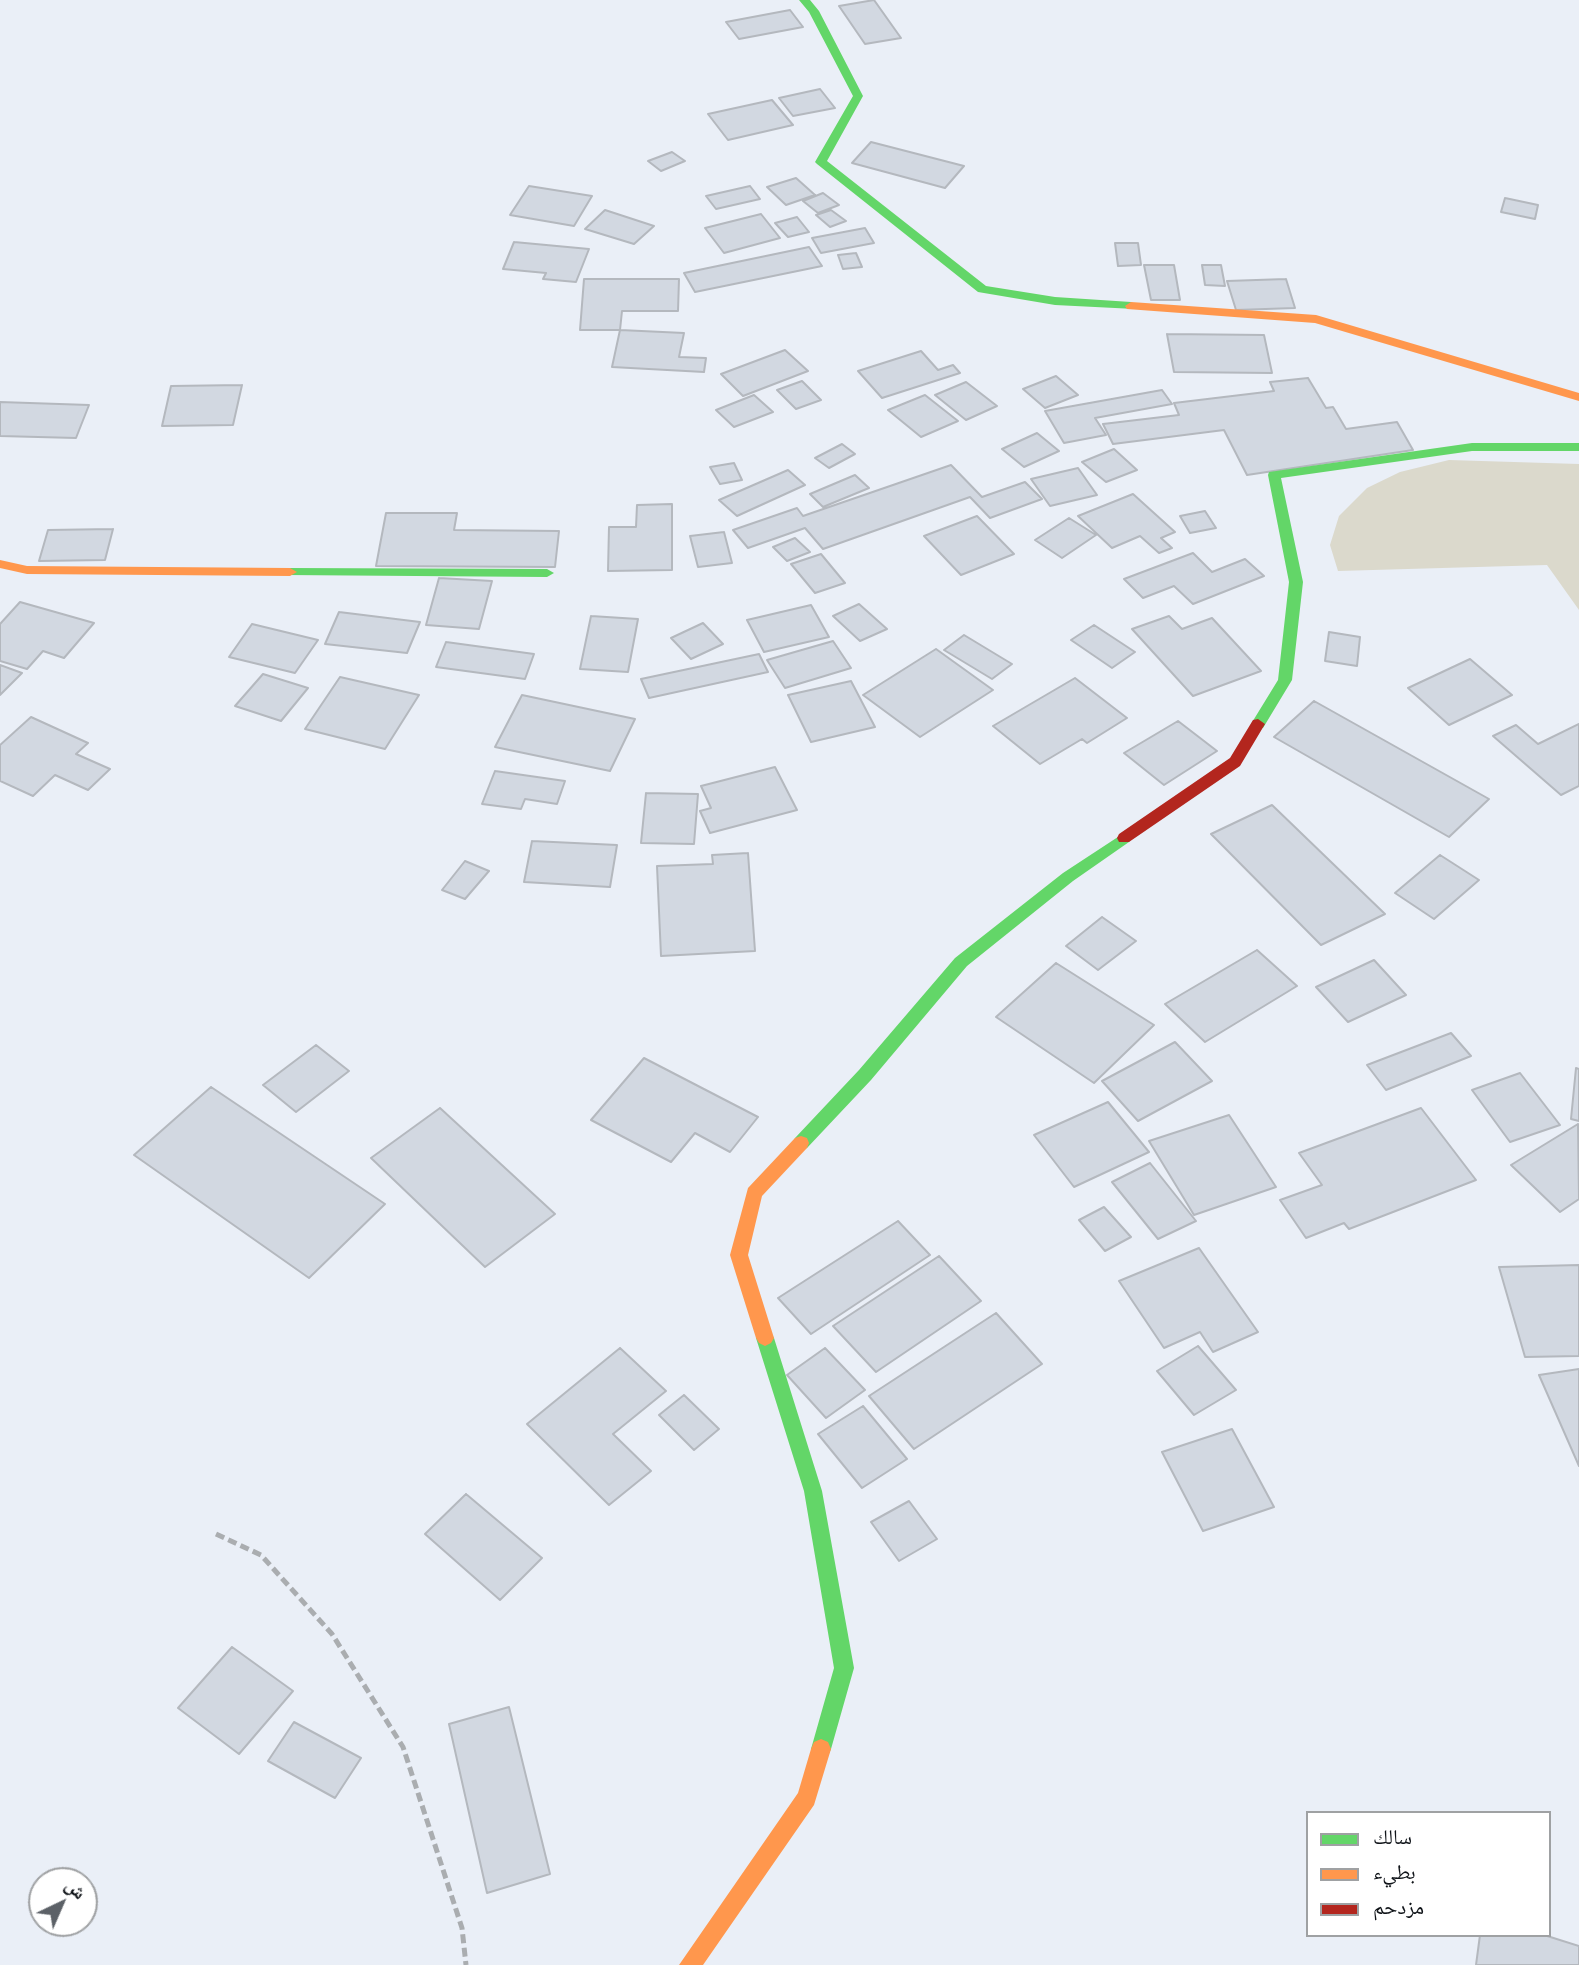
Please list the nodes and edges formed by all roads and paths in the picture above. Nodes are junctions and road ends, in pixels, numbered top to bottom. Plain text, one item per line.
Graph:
1 (804, 0) edge
2 (1579, 397) edge
3 (1579, 447) edge
4 (0, 564) edge
5 (547, 573) dead end
6 (216, 1534) dead end
7 (466, 1965) edge
8 (690, 1965) edge

1 - 2 street
3 - 8 street
4 - 5 street
6 - 7 path

